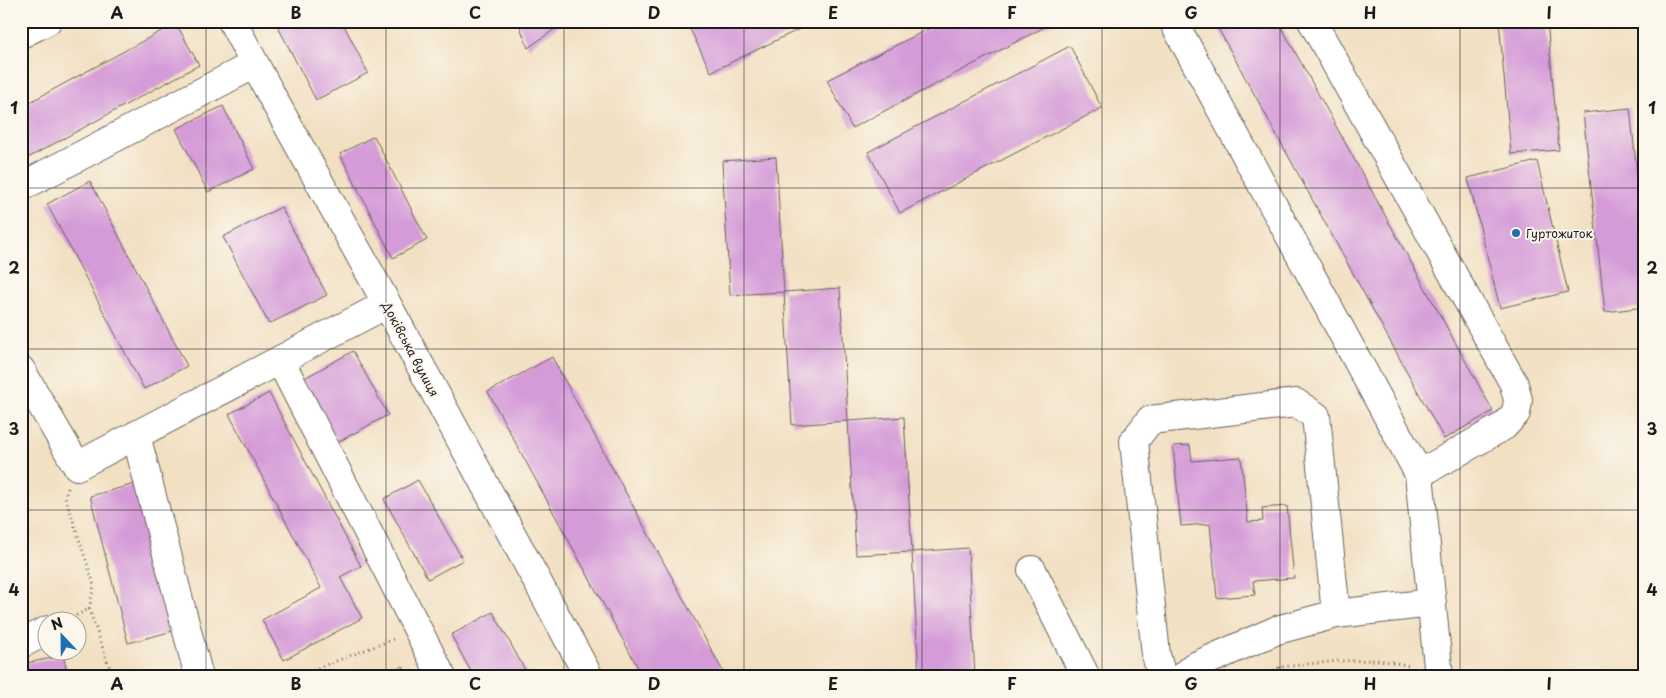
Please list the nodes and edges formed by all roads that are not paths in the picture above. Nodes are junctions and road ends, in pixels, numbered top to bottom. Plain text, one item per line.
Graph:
1 (47, 21) edge
2 (232, 21) edge
3 (1173, 21) edge
4 (1312, 21) edge
5 (21, 34) edge
6 (255, 64) junction
7 (21, 187) edge
8 (387, 304) junction
9 (280, 360) junction
10 (21, 370) edge
11 (136, 435) junction
12 (1419, 474) junction
13 (1032, 570) dead end
14 (1432, 603) junction
15 (1336, 614) junction
16 (38, 635) edge
17 (21, 644) edge
18 (199, 677) edge
19 (442, 677) edge
20 (589, 677) edge
21 (1086, 677) edge
22 (1162, 677) edge
23 (1182, 677) edge
24 (1439, 677) edge

1 - 5 street
2 - 6 street, Доківська вулиця
3 - 12 street
4 - 12 street
6 - 7 street
6 - 8 street, Доківська вулиця
8 - 9 street
8 - 20 street, Доківська вулиця
9 - 11 street
9 - 19 street
10 - 11 street
11 - 18 street
12 - 14 street
13 - 21 street
14 - 15 street
14 - 24 street
15 - 22 street
15 - 23 street
16 - 17 street

